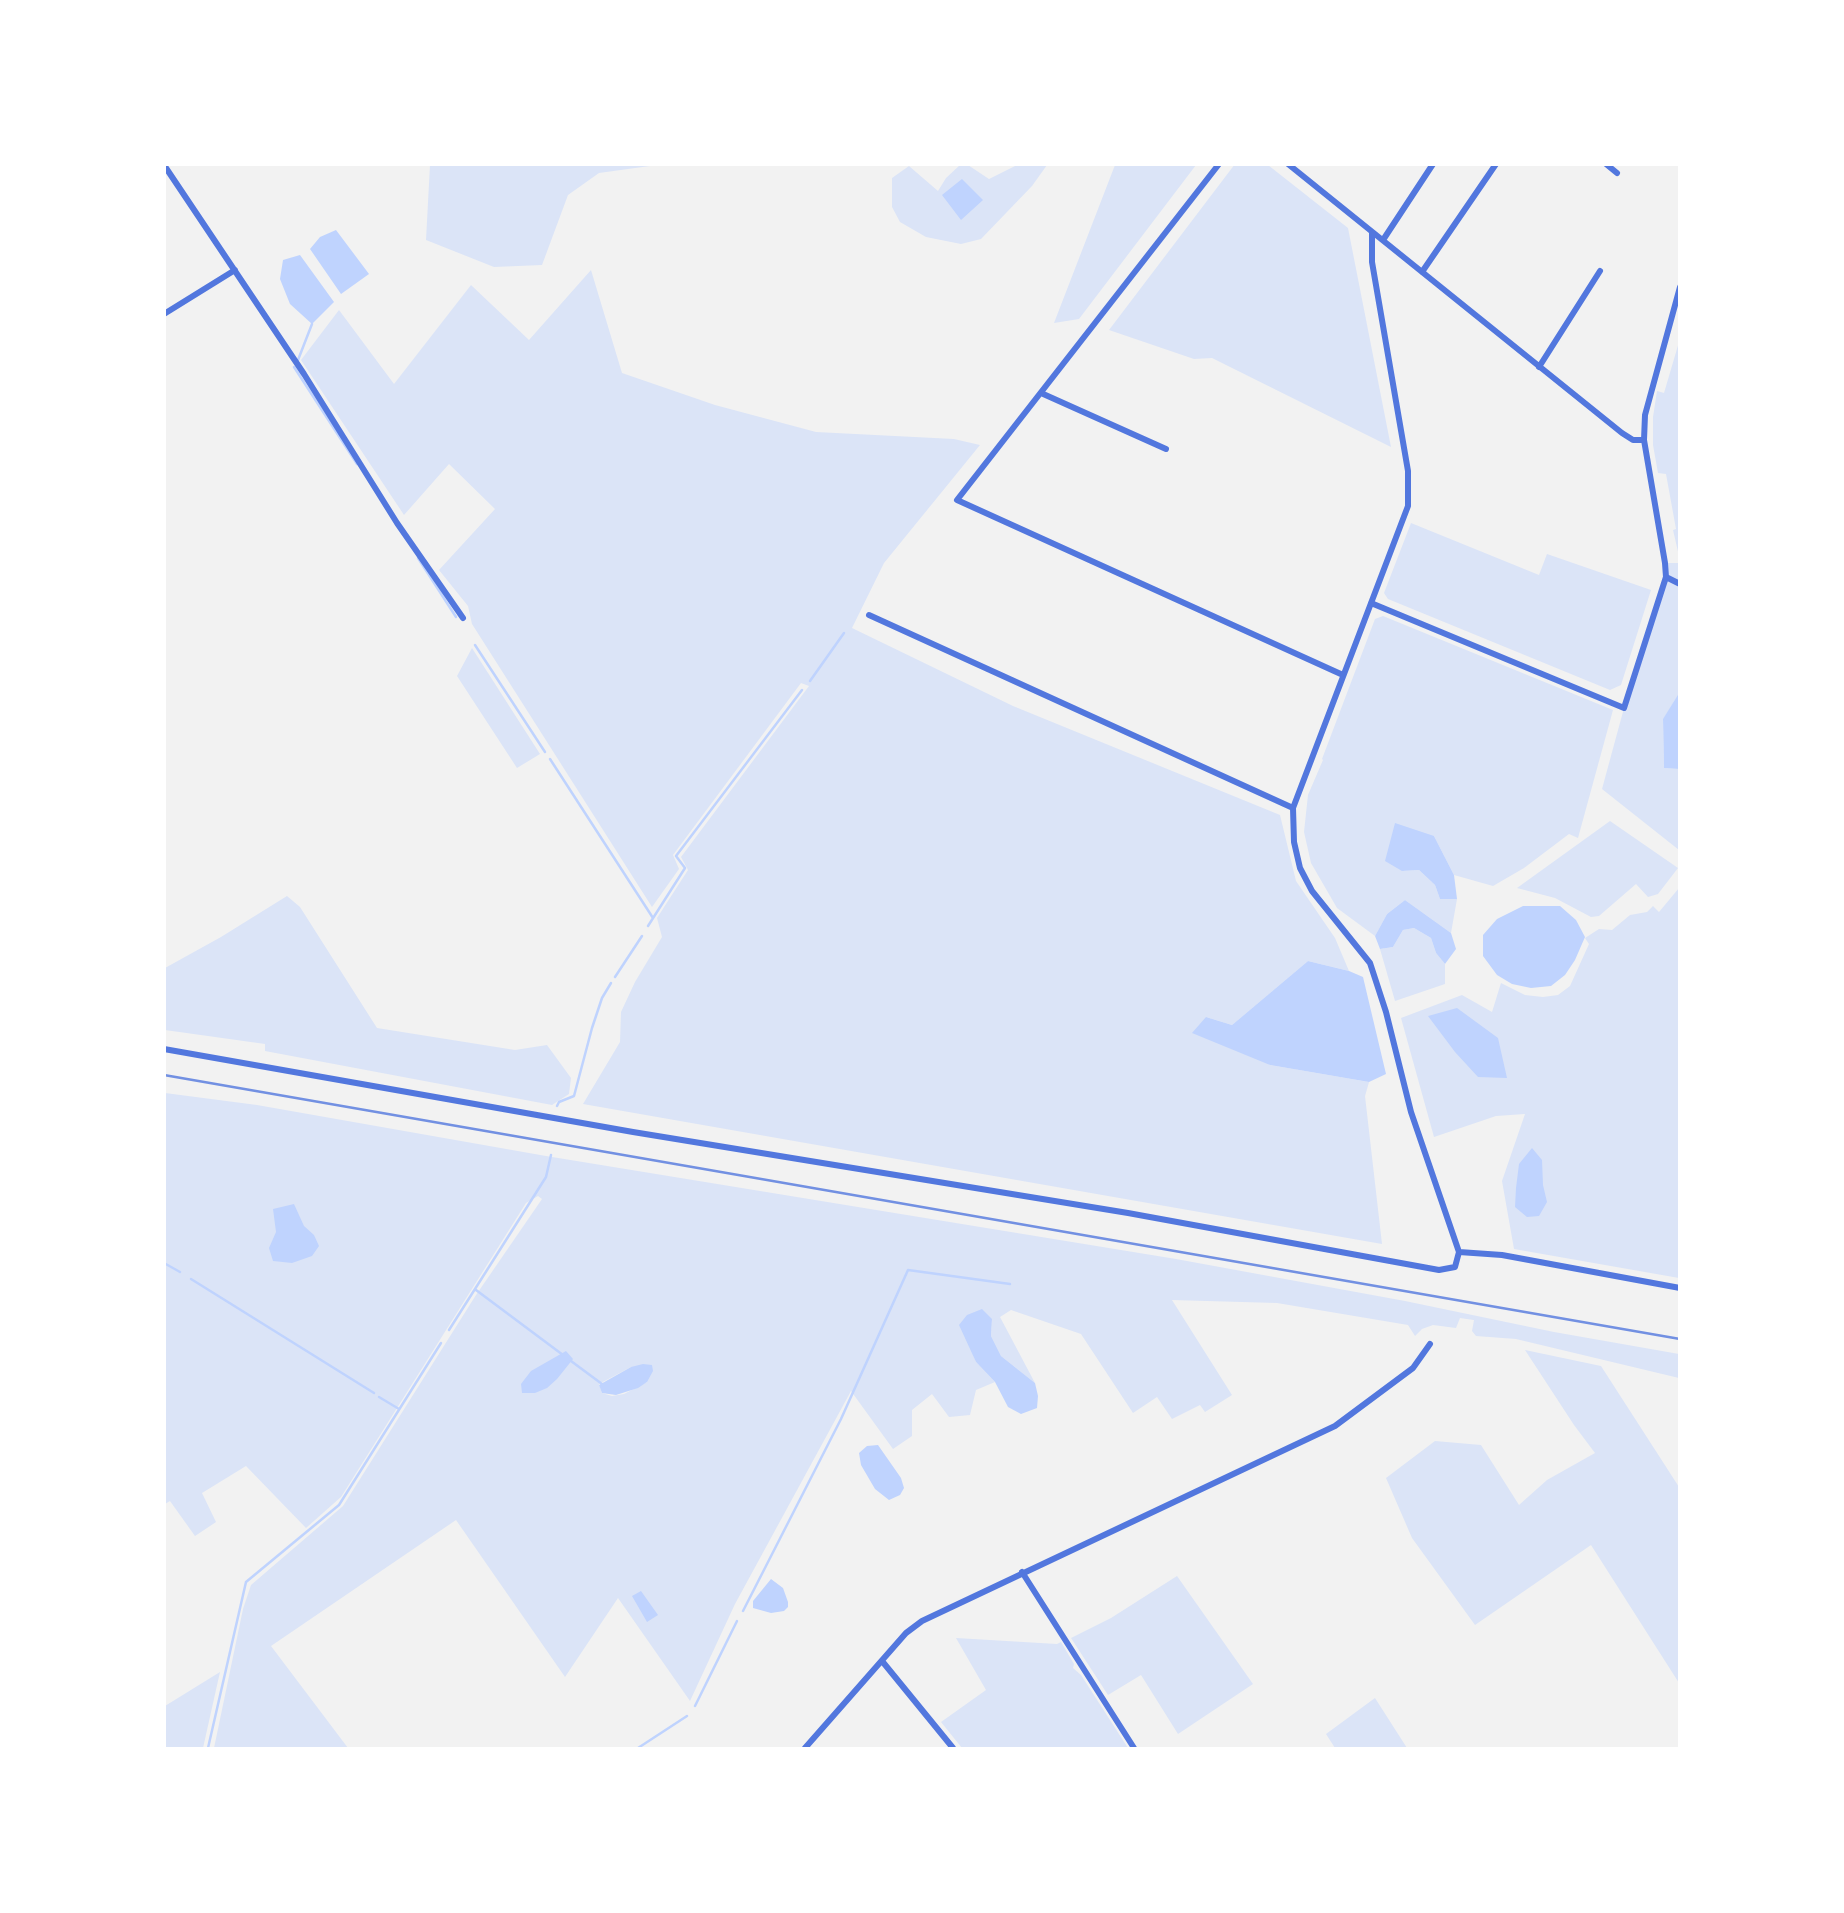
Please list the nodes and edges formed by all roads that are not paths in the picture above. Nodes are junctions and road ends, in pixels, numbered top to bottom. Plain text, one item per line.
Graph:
1 (1219, 164) edge
2 (1288, 164) edge
3 (1433, 164) edge
4 (1496, 164) edge
5 (1606, 164) edge
6 (164, 165) edge
7 (1617, 173) dead end
8 (1372, 232) junction
9 (1383, 240) junction
10 (235, 270) junction
11 (1600, 271) dead end
12 (1422, 272) junction
13 (1679, 287) edge
14 (164, 314) edge
15 (1539, 367) junction
16 (1041, 393) junction
17 (1644, 440) junction
18 (1166, 449) dead end
19 (1666, 577) junction
20 (1679, 584) edge
21 (1371, 603) junction
22 (869, 615) dead end
23 (463, 618) dead end
24 (1343, 675) junction
25 (1293, 808) junction
26 (164, 1049) edge
27 (1459, 1252) junction
28 (1679, 1288) edge
29 (1430, 1344) dead end
30 (1022, 1572) junction
31 (881, 1661) junction
32 (805, 1748) edge
33 (953, 1748) edge
34 (1134, 1748) edge

1 - 16 street
2 - 8 street
3 - 9 street
4 - 12 street
5 - 7 street
6 - 10 street
8 - 9 street
8 - 21 street
9 - 12 street
10 - 14 street
10 - 23 street
11 - 15 street
12 - 15 street
13 - 17 street
15 - 17 street
16 - 18 street
16 - 24 street
17 - 19 street
19 - 20 street
19 - 21 street
21 - 24 street
22 - 25 street
24 - 25 street
25 - 27 street
26 - 27 street
27 - 28 street
29 - 30 street
30 - 31 street
30 - 34 street
31 - 32 street
31 - 33 street

